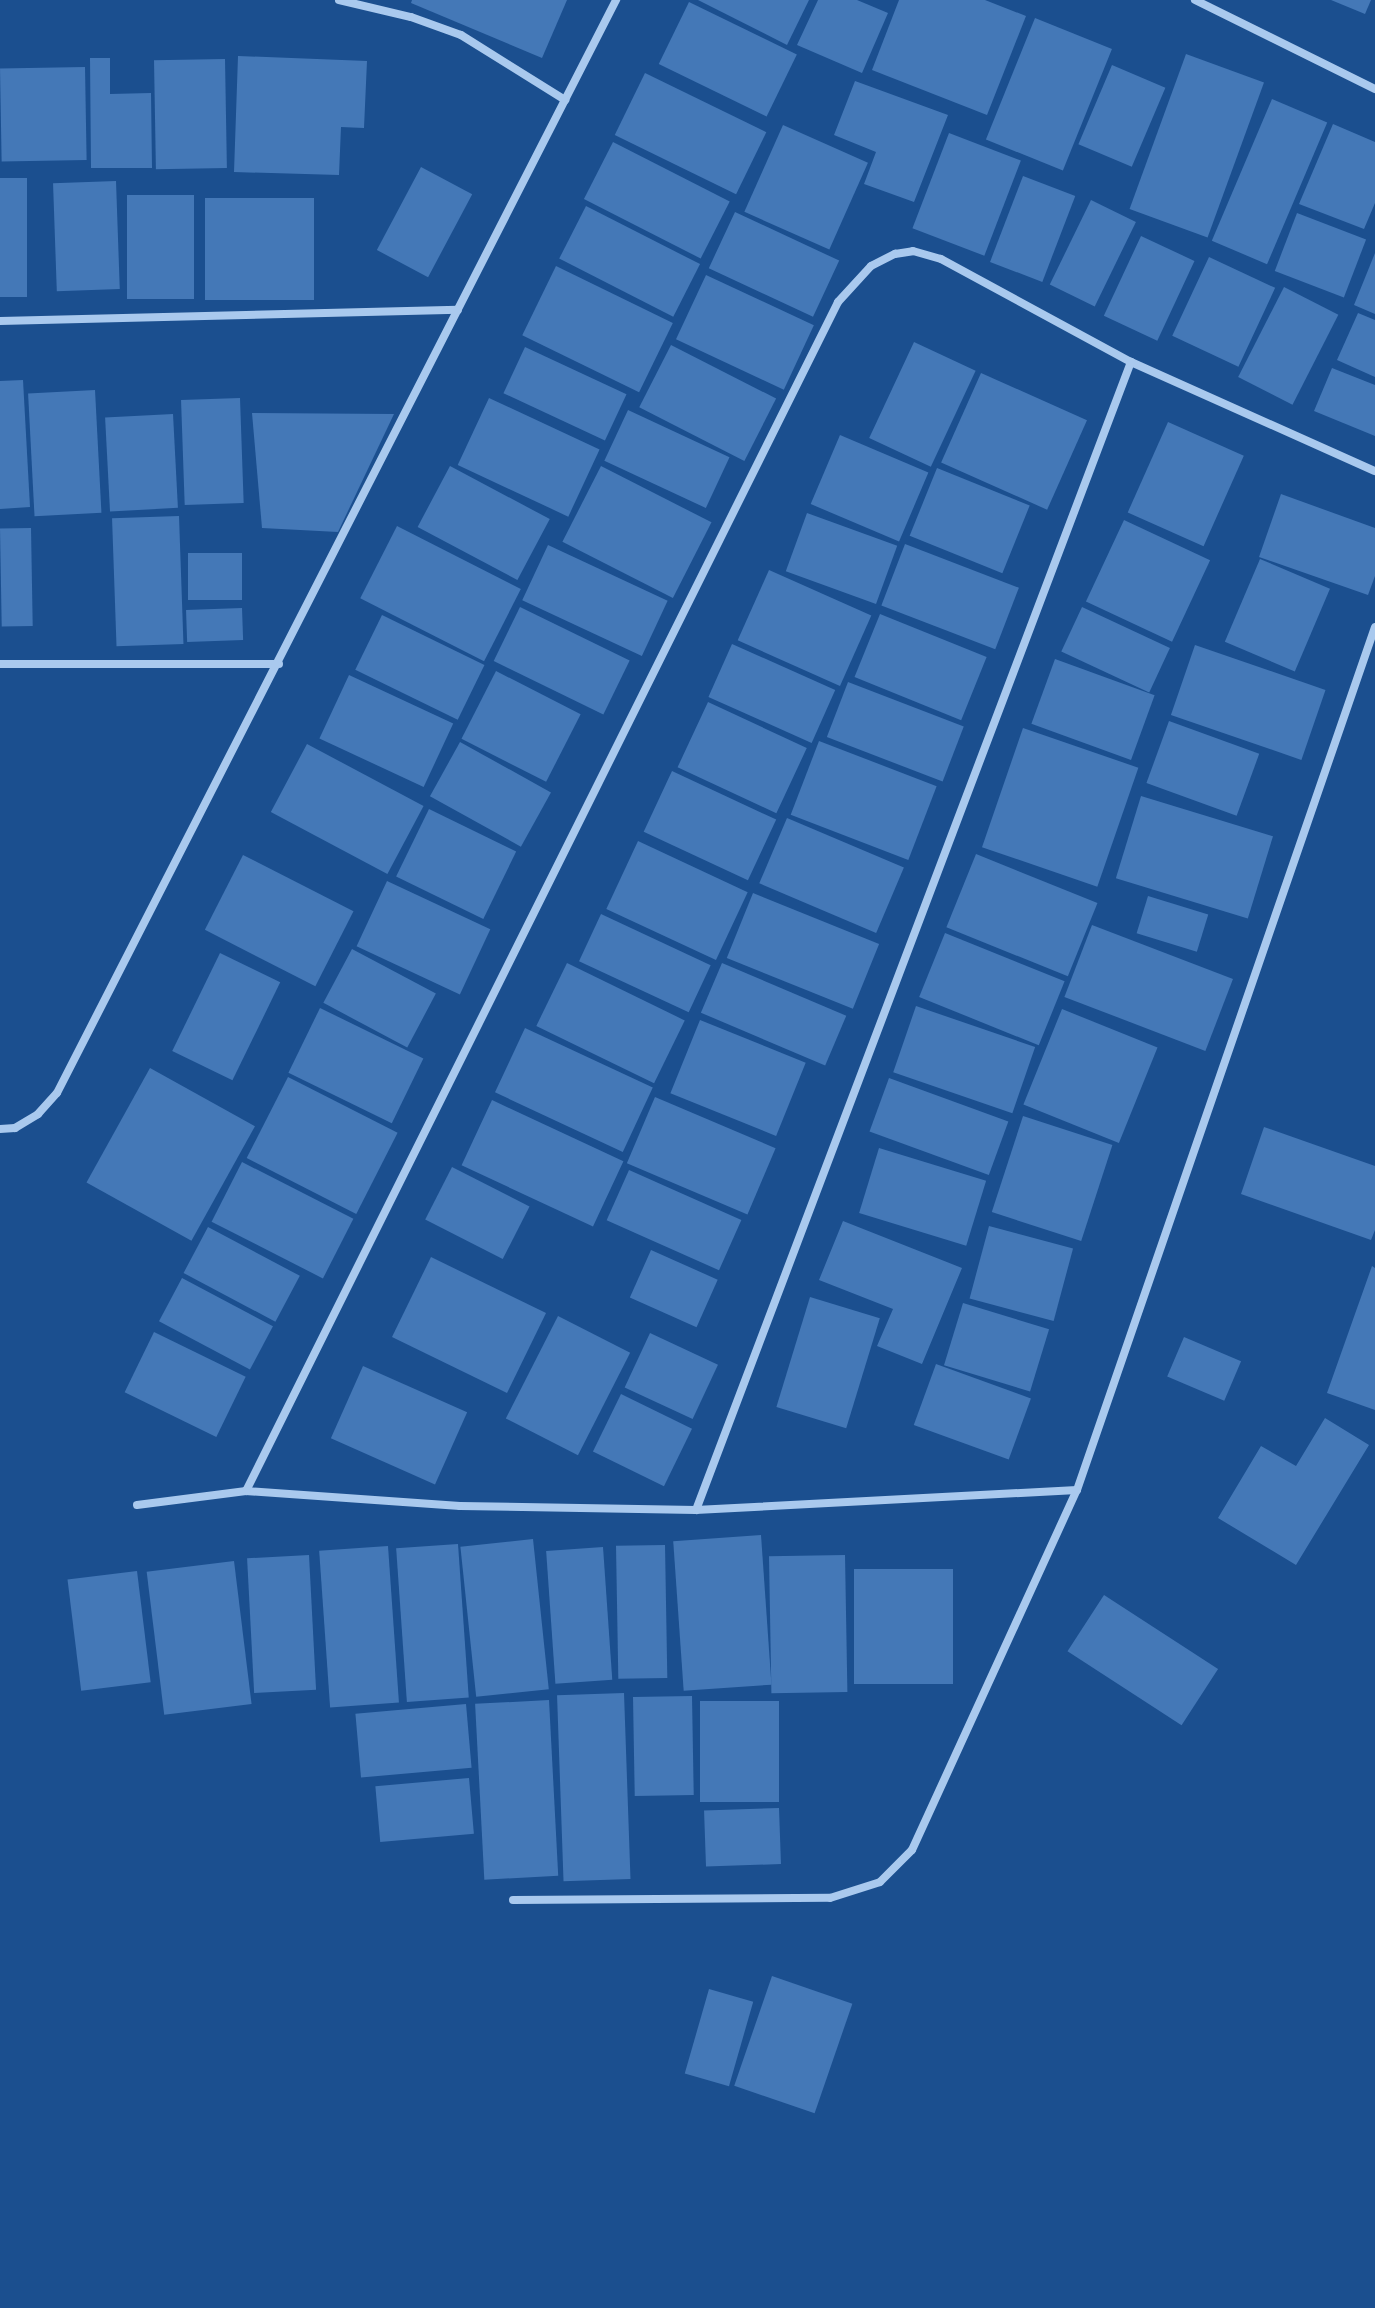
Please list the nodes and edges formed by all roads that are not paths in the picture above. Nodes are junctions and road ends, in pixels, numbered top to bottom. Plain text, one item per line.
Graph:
1 (339, 0) edge
2 (616, 0) edge
3 (1195, 0) edge
4 (1375, 89) edge
5 (565, 100) junction
6 (458, 310) junction
7 (0, 321) edge
8 (1131, 362) junction
9 (1375, 471) edge
10 (1375, 627) edge
11 (0, 664) edge
12 (279, 664) junction
13 (0, 1129) edge
14 (1077, 1490) junction
15 (246, 1491) junction
16 (137, 1505) dead end
17 (696, 1510) junction
18 (513, 1900) dead end

1 - 5 street
2 - 5 street
3 - 4 street
5 - 6 street
6 - 7 street
6 - 12 street
8 - 9 street
8 - 15 street
8 - 17 street
10 - 14 street
11 - 12 street
12 - 13 street
14 - 17 street
14 - 18 street
15 - 16 street
15 - 17 street

